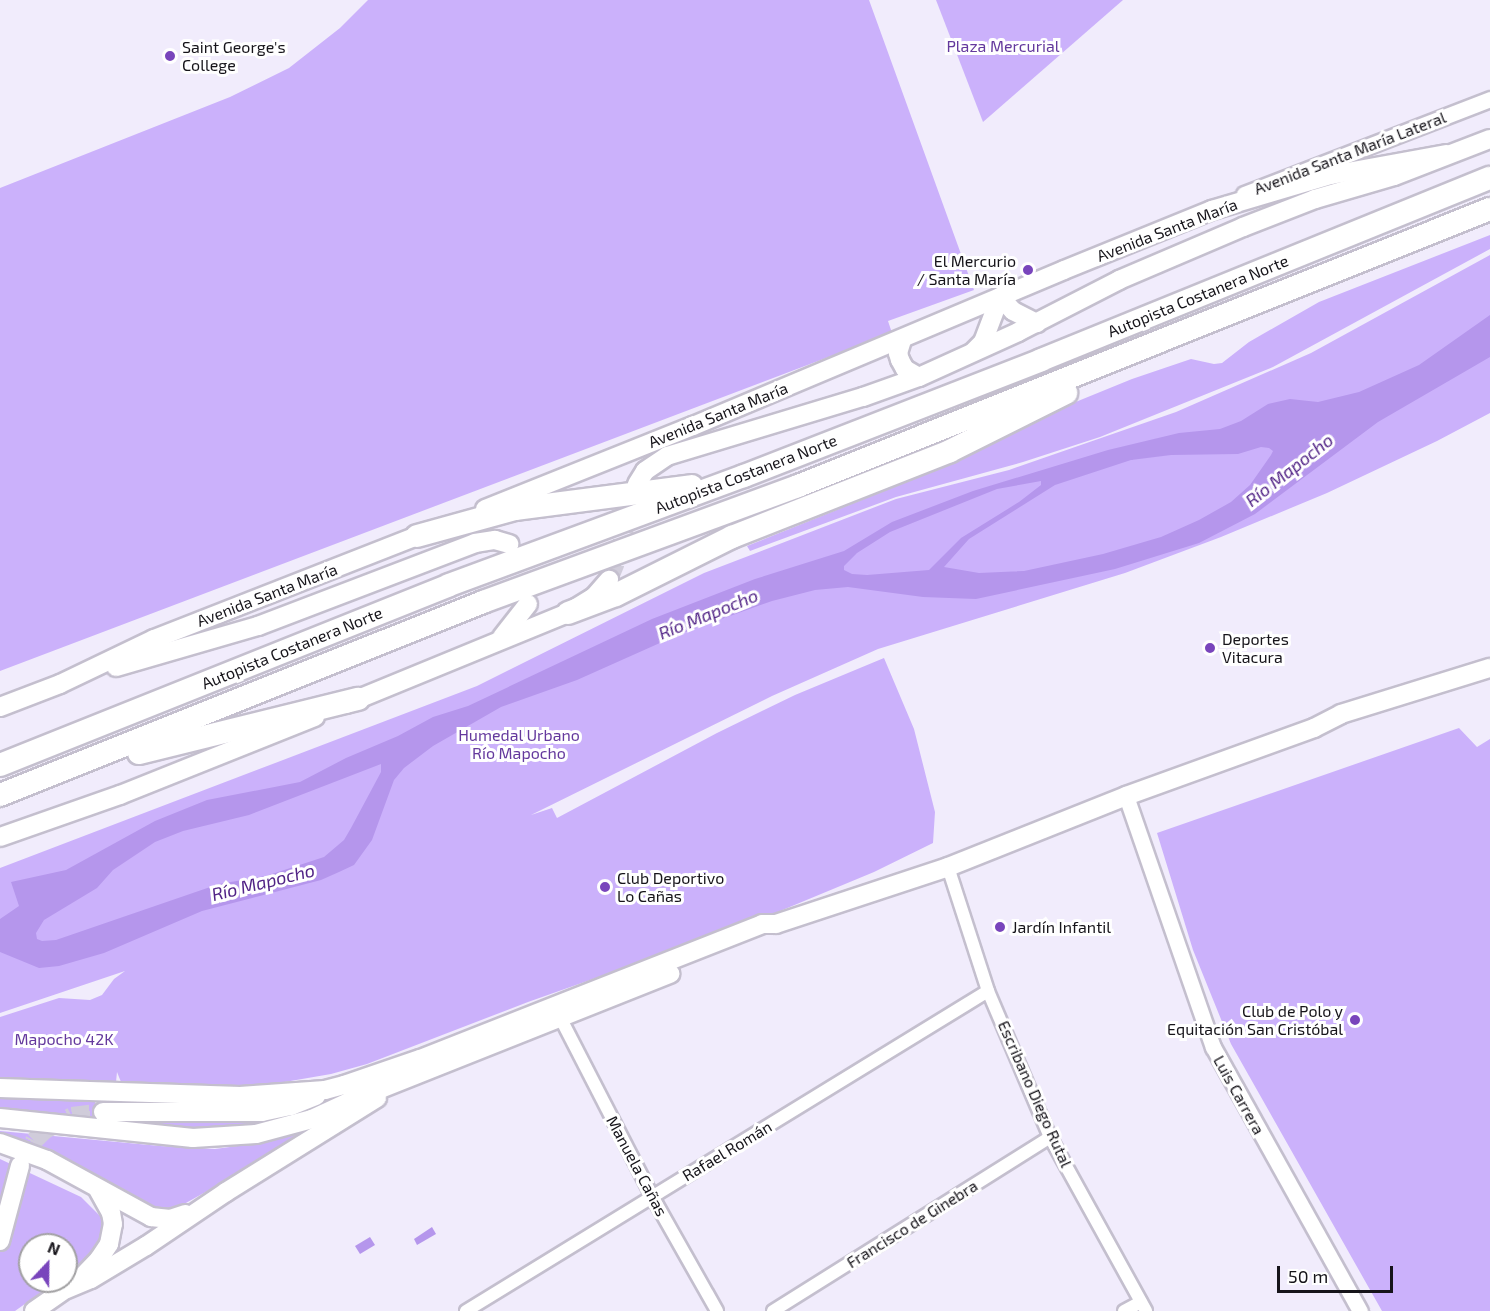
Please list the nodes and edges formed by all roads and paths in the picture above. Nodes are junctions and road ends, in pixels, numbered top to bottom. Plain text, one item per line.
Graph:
1 (1490, 99) edge
2 (1490, 139) edge
3 (1446, 154) junction
4 (1490, 178) edge
5 (1490, 209) edge
6 (1212, 210) junction
7 (1000, 297) junction
8 (1037, 323) junction
9 (902, 340) junction
10 (1155, 344) junction
11 (972, 353) junction
12 (919, 376) junction
13 (744, 476) junction
14 (637, 483) dead end
15 (417, 536) junction
16 (509, 543) dead end
17 (609, 580) tunnel mouth
18 (528, 604) dead end
19 (568, 613) junction
20 (490, 645) junction
21 (1490, 668) edge
22 (1490, 678) edge
23 (60, 684) junction
24 (358, 699) junction
25 (0, 706) edge
26 (1314, 728) junction
27 (78, 764) junction
28 (0, 765) edge
29 (0, 795) edge
30 (1126, 796) junction
31 (0, 837) edge
32 (948, 867) junction
33 (776, 924) junction
34 (988, 991) junction
35 (561, 1019) junction
36 (396, 1084) junction
37 (0, 1088) edge
38 (325, 1090) junction
39 (103, 1112) tunnel mouth
40 (0, 1118) edge
41 (1050, 1137) junction
42 (0, 1143) edge
43 (20, 1166) tunnel mouth
44 (97, 1189) junction
45 (652, 1196) junction
46 (198, 1210) junction
47 (0, 1241) edge
48 (78, 1279) edge
49 (78, 1284) edge
50 (61, 1293) edge
51 (1143, 1307) edge
52 (34, 1311) edge
53 (466, 1311) edge
54 (717, 1311) edge
55 (773, 1311) edge
56 (1124, 1311) edge
57 (1360, 1311) edge

1 - 6 street, Avenida Santa María Lateral
2 - 3 main road, Avenida Santa María
3 - 6 main road, Avenida Santa María
3 - 8 main road, Avenida Santa María
4 - 13 highway, Autopista Costanera Norte
5 - 10 highway, Autopista Costanera Norte
6 - 7 main road, Avenida Santa María
7 - 8 main road
7 - 9 main road, Avenida Santa María
7 - 11 main road
8 - 11 main road, Avenida Santa María
9 - 12 main road
9 - 15 main road, Avenida Santa María
10 - 19 highway
10 - 27 highway, Autopista Costanera Norte
11 - 12 main road, Avenida Santa María
12 - 14 main road, Avenida Santa María
13 - 15 highway
13 - 28 highway, Autopista Costanera Norte
15 - 23 main road, Avenida Santa María
16 - 23 main road
17 - 19 main road
18 - 20 main road
19 - 20 main road
20 - 24 main road
21 - 26 main road
22 - 26 main road
23 - 25 main road, Avenida Santa María
24 - 27 highway
24 - 31 main road
26 - 30 main road
27 - 29 highway, Autopista Costanera Norte
30 - 32 main road
30 - 57 street, Luis Carrera
32 - 33 main road
32 - 34 street, Escribano Diego Rutal
33 - 35 main road
33 - 38 main road
34 - 41 street, Escribano Diego Rutal
34 - 45 street, Rafael Román
35 - 36 main road
35 - 45 street, Manuela Cañas
36 - 40 main road
36 - 46 main road
37 - 38 main road
38 - 39 main road
41 - 51 street, Escribano Diego Rutal
41 - 55 street, Francisco de Ginebra
42 - 44 main road
43 - 47 main road
44 - 46 main road
44 - 48 main road
45 - 53 street, Rafael Román
45 - 54 street, Manuela Cañas
46 - 49 main road
50 - 52 main road
51 - 56 street

